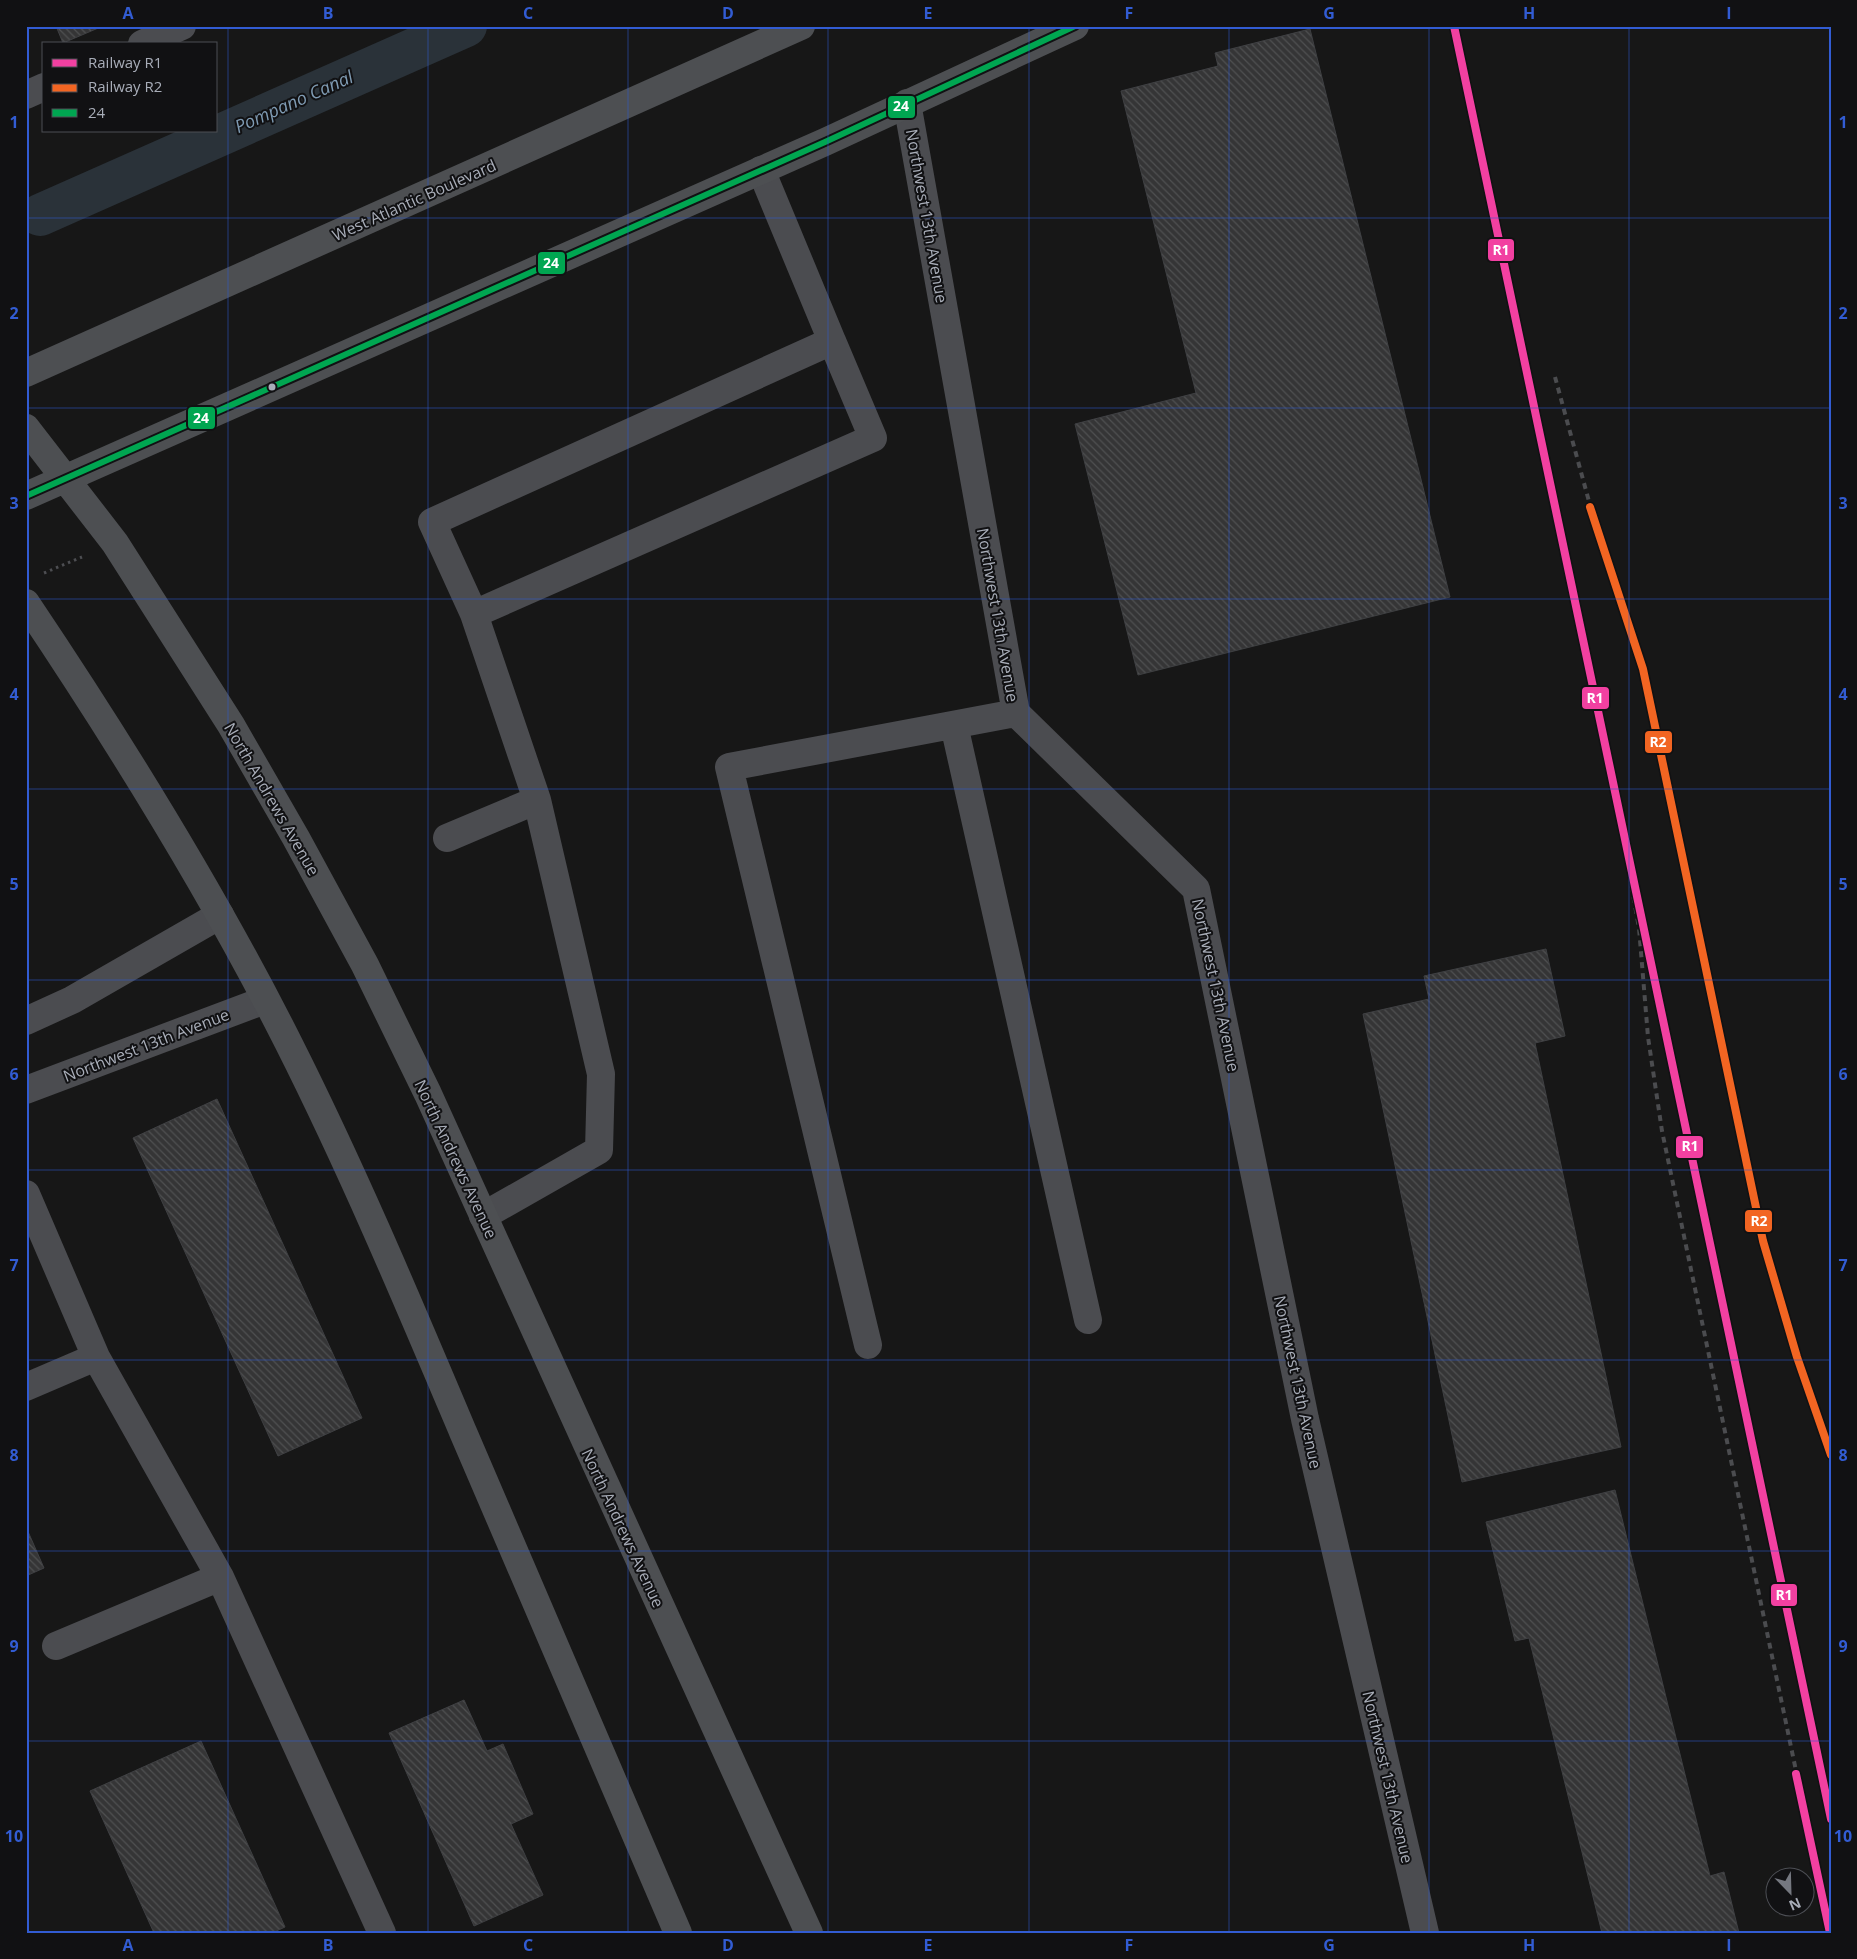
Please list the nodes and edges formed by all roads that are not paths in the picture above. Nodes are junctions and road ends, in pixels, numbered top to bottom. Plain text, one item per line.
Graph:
1 (182, 26) edge
2 (802, 26) edge
3 (1075, 26) edge
4 (146, 42) edge
5 (42, 88) edge
6 (26, 95) edge
7 (907, 102) junction
8 (761, 170) junction
9 (832, 341) junction
10 (26, 373) edge
11 (26, 428) edge
12 (66, 478) junction
13 (26, 496) edge
14 (26, 603) edge
15 (474, 614) junction
16 (1016, 713) junction
17 (954, 725) junction
18 (537, 800) junction
19 (447, 838) dead end
20 (220, 915) junction
21 (265, 1000) junction
22 (26, 1021) edge
23 (26, 1090) edge
24 (27, 1197) edge
25 (483, 1216) junction
26 (1088, 1320) dead end
27 (868, 1345) dead end
28 (96, 1356) junction
29 (26, 1386) edge
30 (220, 1577) junction
31 (56, 1646) dead end
32 (382, 1933) edge
33 (678, 1933) edge
34 (809, 1933) edge
35 (1425, 1933) edge

1 - 4 street
2 - 10 main road, West Atlantic Boulevard
3 - 7 main road
5 - 6 street
7 - 8 main road
7 - 16 street, Northwest 13th Avenue
8 - 9 street
8 - 12 main road
9 - 15 street
9 - 15 street
11 - 12 main road, North Andrews Avenue
12 - 13 main road
12 - 25 main road, North Andrews Avenue
14 - 20 main road
15 - 18 street
16 - 17 street
16 - 35 street, Northwest 13th Avenue
17 - 26 street
17 - 27 street
18 - 19 street
18 - 25 street
20 - 21 main road
20 - 22 street
21 - 23 street, Northwest 13th Avenue
21 - 33 main road
24 - 28 street
25 - 34 main road, North Andrews Avenue
28 - 29 street
28 - 30 street
30 - 31 street
30 - 32 street

